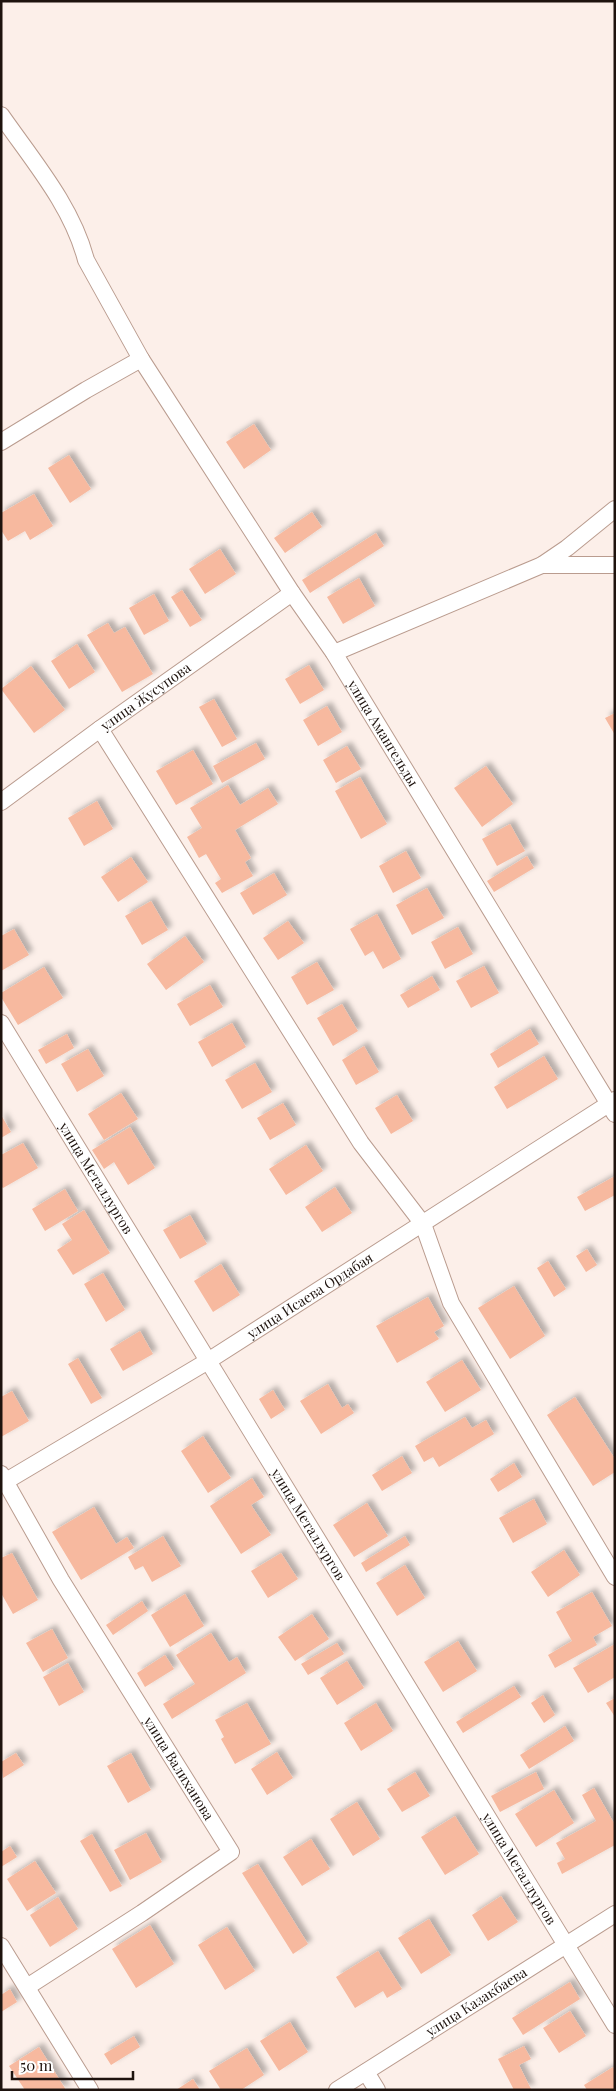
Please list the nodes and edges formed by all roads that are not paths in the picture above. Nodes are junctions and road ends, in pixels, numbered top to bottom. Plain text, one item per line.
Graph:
1 (1, 115) edge
2 (141, 359) junction
3 (1, 442) edge
4 (615, 509) edge
5 (542, 565) junction
6 (615, 565) edge
7 (292, 593) junction
8 (334, 653) junction
9 (100, 729) junction
10 (1, 802) edge
11 (1, 1023) edge
12 (613, 1106) edge
13 (424, 1224) junction
14 (208, 1361) junction
15 (3, 1480) edge
16 (615, 1577) edge
17 (615, 1914) edge
18 (1, 1946) edge
19 (565, 1946) junction
20 (27, 1987) junction
21 (615, 2025) edge
22 (366, 2072) junction
23 (90, 2090) edge
24 (338, 2090) edge
25 (377, 2090) edge

1 - 2 street, улица Амангельды
2 - 3 street
2 - 7 street, улица Амангельды
4 - 5 street
5 - 6 street
5 - 8 street
7 - 8 street, улица Амангельды
7 - 9 street, улица Жусупова
8 - 12 street, улица Амангельды
9 - 10 street, улица Жусупова
9 - 13 street
11 - 14 street, улица Металлургов
12 - 13 street, улица Исаева Ордабая
13 - 14 street, улица Исаева Ордабая
13 - 16 street
14 - 15 street, улица Исаева Ордабая
14 - 19 street, улица Металлургов
15 - 20 street, улица Валиханова
17 - 19 street, улица Казакбаева
18 - 20 street
19 - 21 street, улица Металлургов
19 - 22 street, улица Казакбаева
20 - 23 street
22 - 24 street, улица Казакбаева
22 - 25 street

